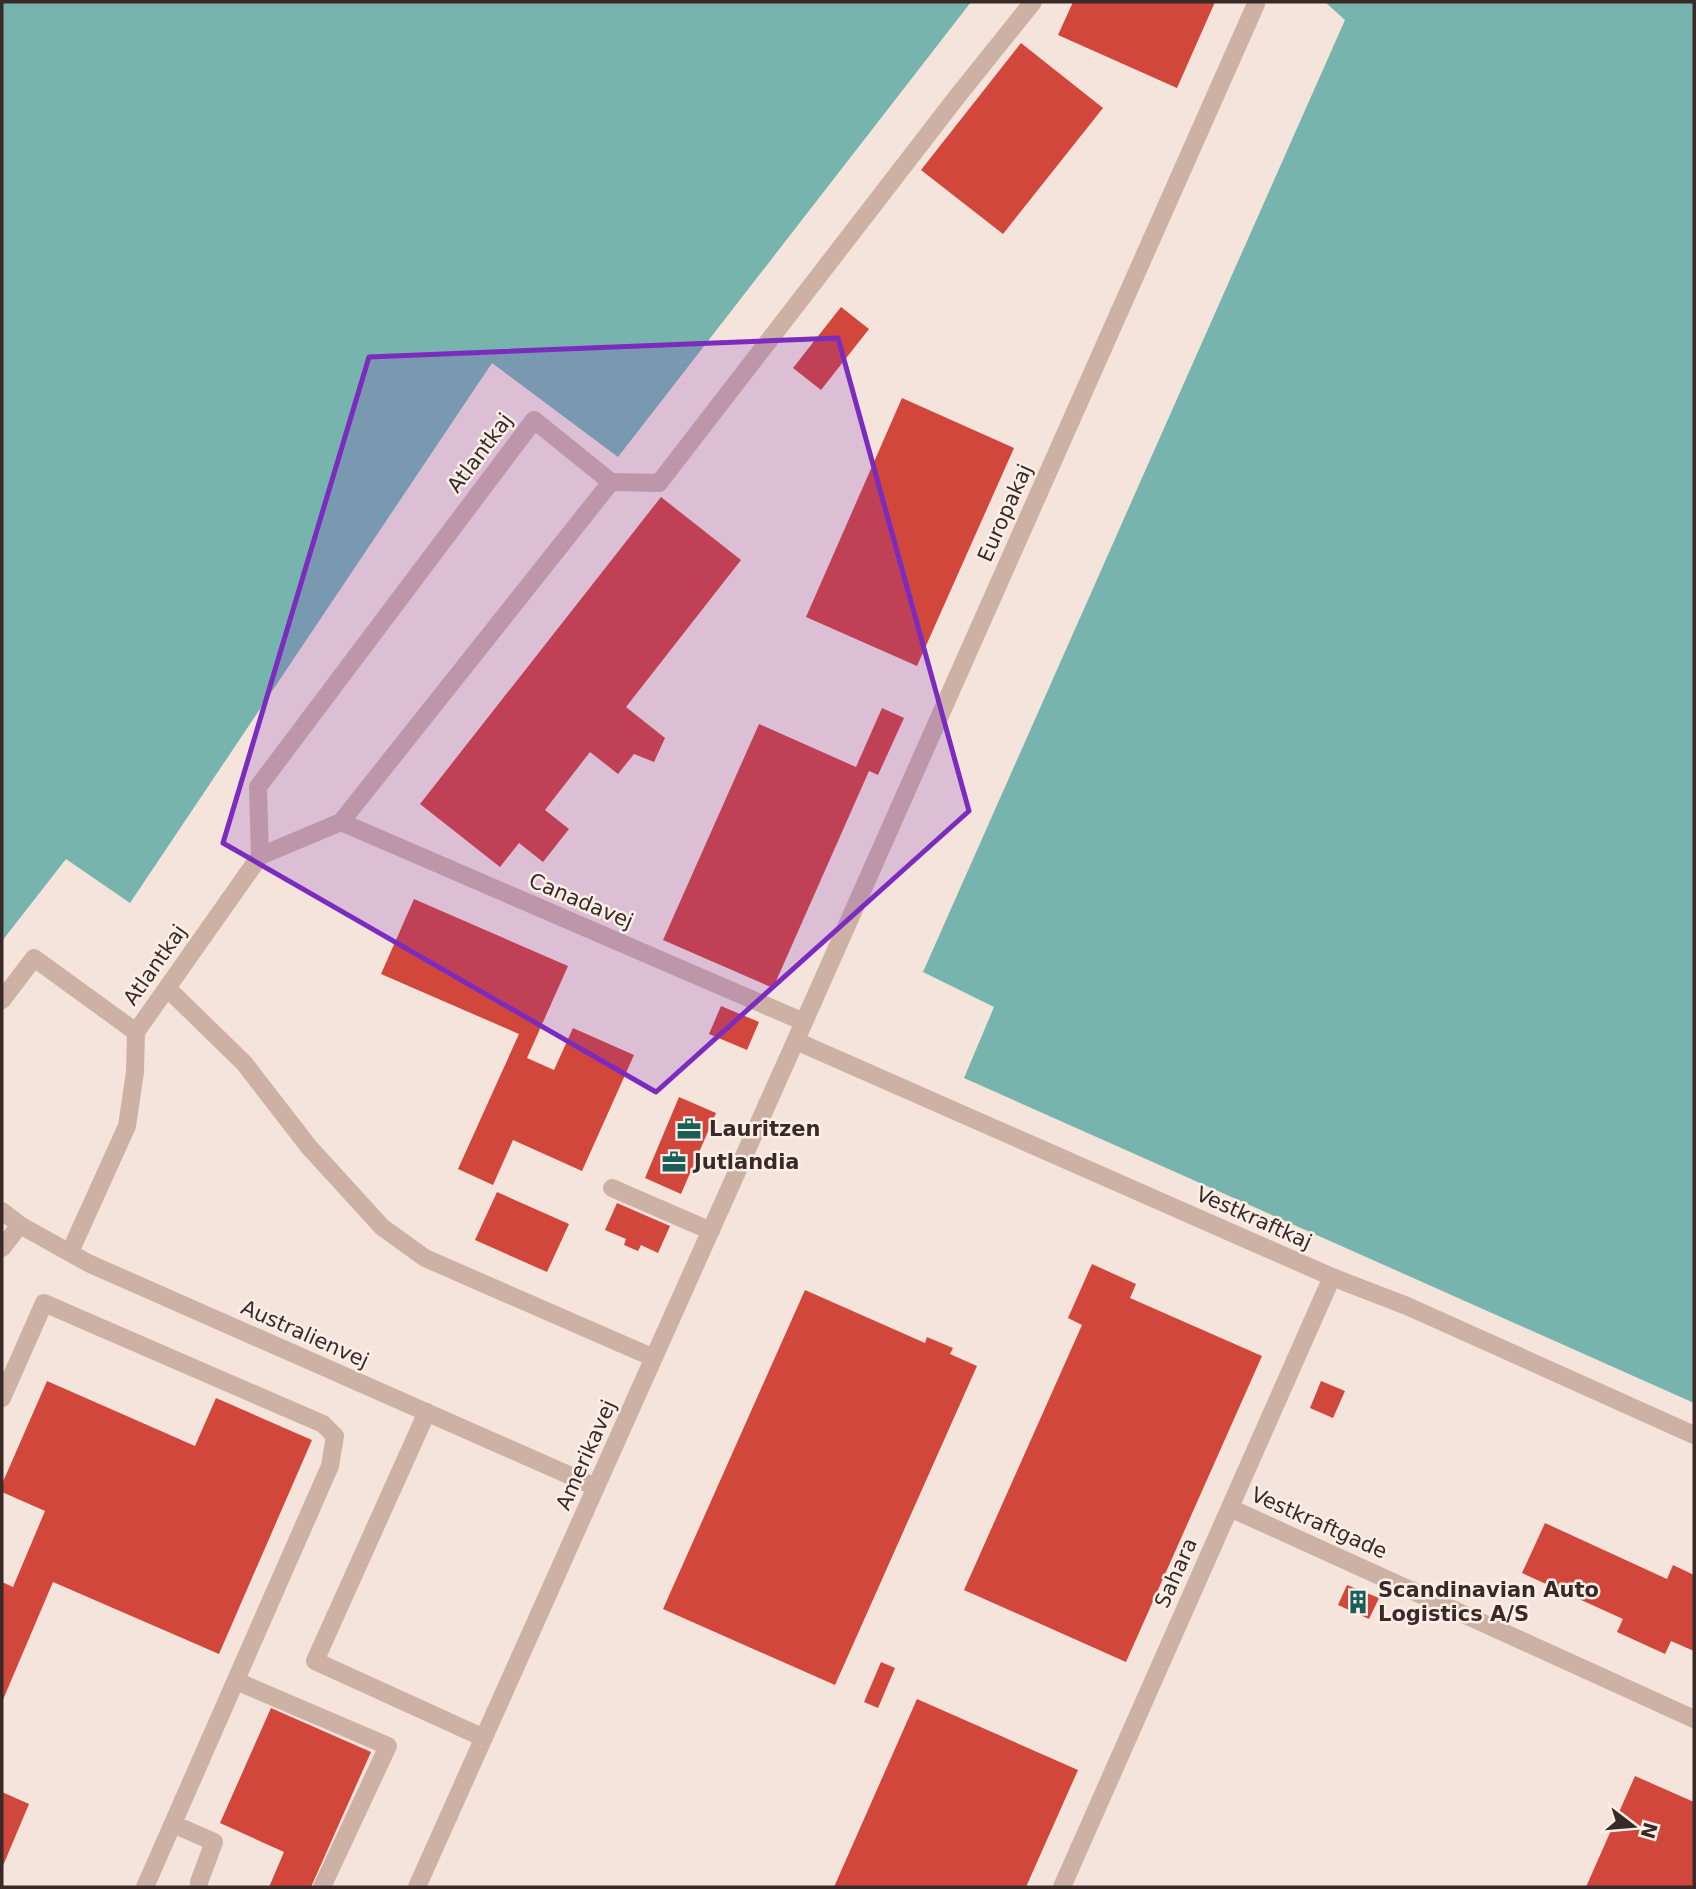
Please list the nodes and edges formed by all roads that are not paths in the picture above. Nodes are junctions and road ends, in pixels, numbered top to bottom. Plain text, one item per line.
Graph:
1 (1033, 2) edge
2 (1256, 4) dead end
3 (611, 482) junction
4 (341, 822) junction
5 (260, 856) junction
6 (167, 988) junction
7 (2, 1000) edge
8 (804, 1022) junction
9 (136, 1031) junction
10 (796, 1041) junction
11 (612, 1188) dead end
12 (2, 1211) edge
13 (20, 1225) junction
14 (711, 1231) junction
15 (2, 1248) edge
16 (70, 1252) junction
17 (1332, 1277) junction
18 (654, 1358) junction
19 (2, 1398) edge
20 (427, 1412) junction
21 (1694, 1435) edge
22 (596, 1487) junction
23 (1230, 1508) junction
24 (236, 1681) junction
25 (1694, 1719) edge
26 (484, 1738) junction
27 (173, 1824) junction
28 (145, 1887) edge
29 (199, 1887) edge
30 (322, 1887) edge
31 (417, 1887) edge
32 (1062, 1887) edge

1 - 3 street
2 - 8 street, Europakaj
3 - 4 street
3 - 5 street, Atlantkaj
4 - 5 street
4 - 8 street, Canadavej
5 - 6 street, Atlantkaj
6 - 9 street, Atlantkaj
6 - 18 street
7 - 9 street, Atlantkaj
8 - 10 street, Europakaj
9 - 16 street
10 - 14 street, Amerikavej
10 - 17 street, Vestkraftkaj
11 - 14 street
12 - 13 street, Australienvej
13 - 15 street
13 - 16 street, Australienvej
14 - 18 street, Amerikavej
16 - 20 street, Australienvej
17 - 21 street, Vestkraftkaj
17 - 23 street, Sahara
18 - 22 street, Amerikavej
19 - 24 street
20 - 22 street, Australienvej
20 - 26 street
22 - 26 street, Amerikavej
23 - 25 street, Vestkraftgade
23 - 32 street, Sahara
24 - 27 street
24 - 30 street
26 - 31 street, Amerikavej
27 - 28 street
27 - 29 street

